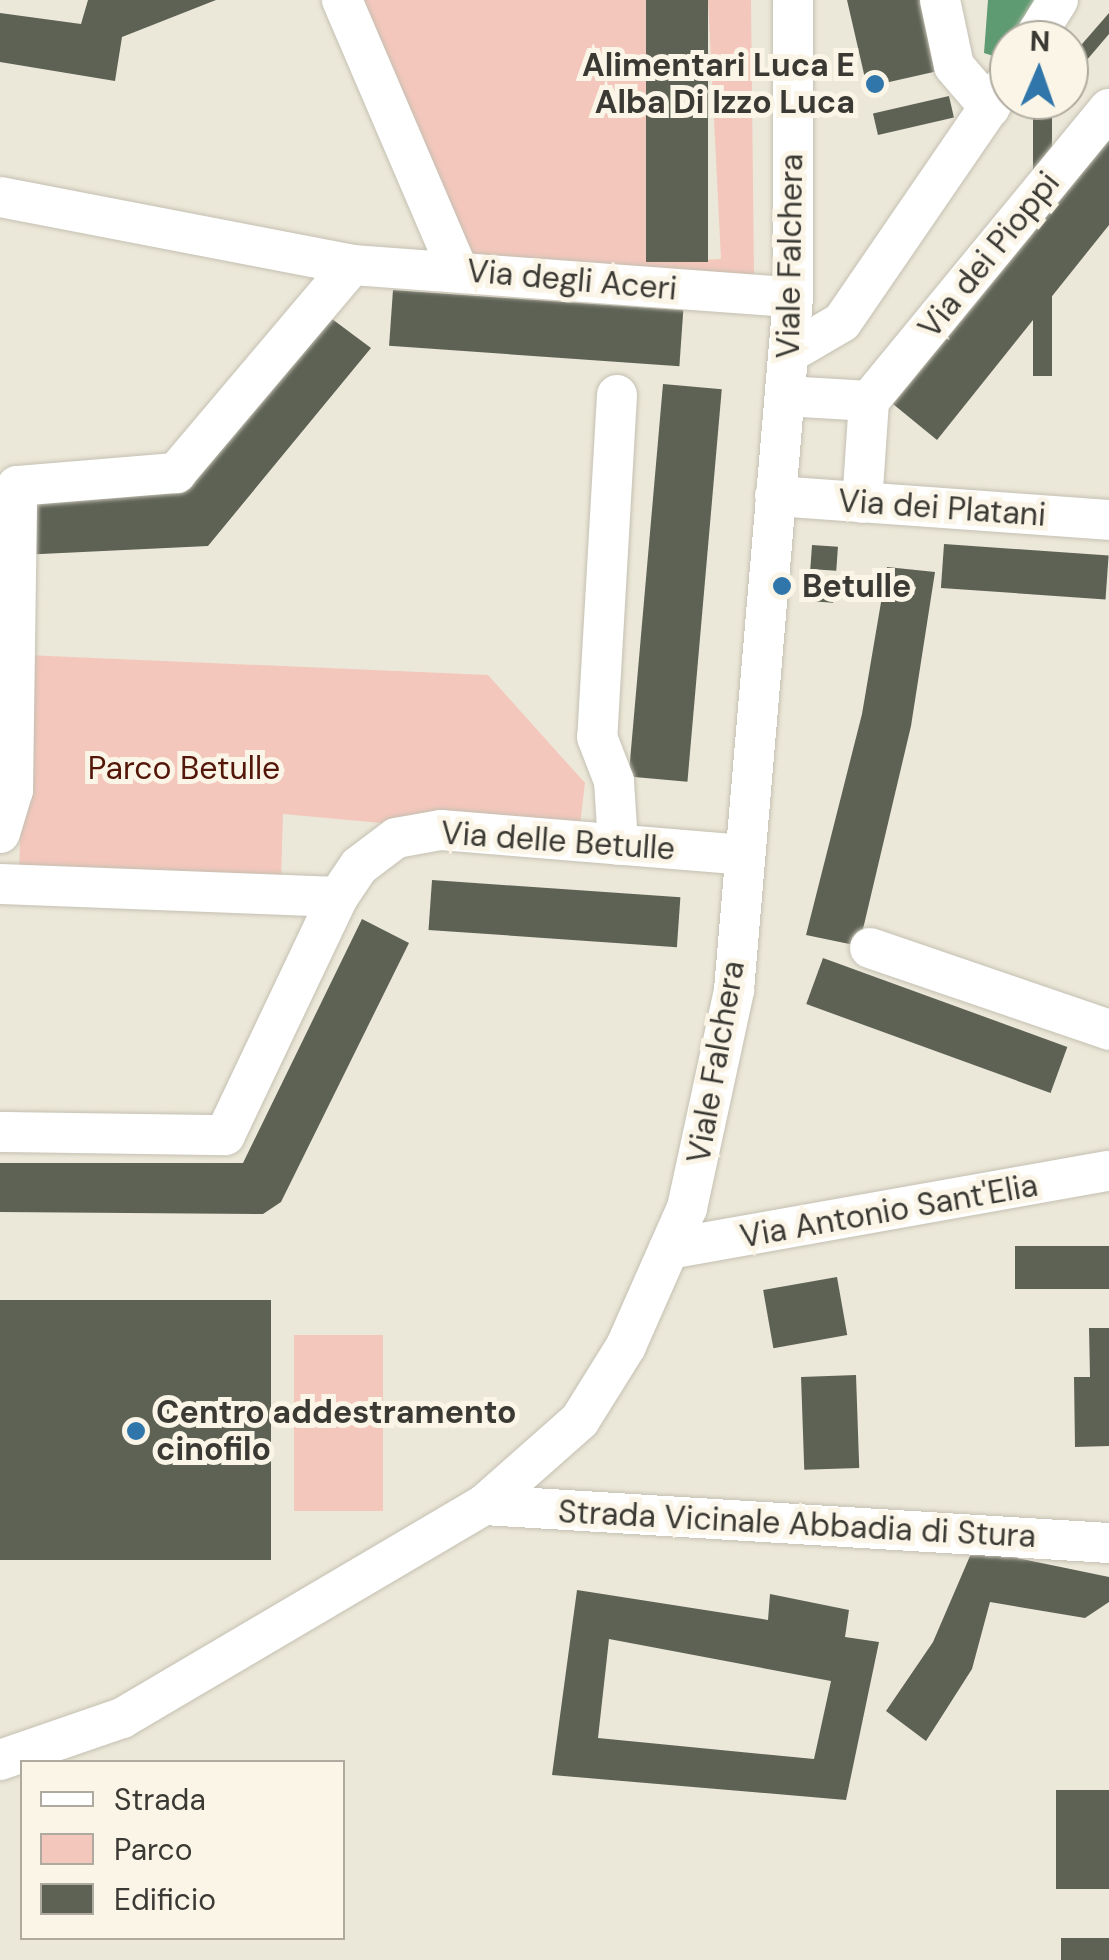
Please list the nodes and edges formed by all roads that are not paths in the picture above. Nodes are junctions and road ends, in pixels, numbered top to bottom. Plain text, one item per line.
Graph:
1 (342, 0) edge
2 (794, 0) edge
3 (940, 0) edge
4 (989, 87) edge
5 (989, 109) edge
6 (1109, 110) edge
7 (0, 197) edge
8 (433, 213) junction
9 (352, 265) junction
10 (396, 267) junction
11 (458, 271) junction
12 (792, 297) junction
13 (789, 352) junction
14 (617, 395) dead end
15 (785, 396) junction
16 (869, 401) junction
17 (775, 496) junction
18 (862, 502) junction
19 (1109, 520) edge
20 (6, 787) edge
21 (0, 833) edge
22 (618, 844) junction
23 (744, 854) junction
24 (0, 884) edge
25 (338, 897) junction
26 (870, 948) dead end
27 (1109, 1030) edge
28 (0, 1132) edge
29 (1109, 1171) edge
30 (669, 1250) junction
31 (484, 1505) junction
32 (1109, 1543) edge
33 (0, 1727) edge
34 (41, 1753) junction
35 (0, 1760) edge

1 - 8 street
2 - 12 street, Viale Falchera
3 - 4 street
5 - 13 street
6 - 16 street, Via dei Pioppi
7 - 9 street, Via degli Aceri
8 - 10 street
8 - 11 street
9 - 10 street, Via degli Aceri
9 - 20 street
10 - 11 street, Via degli Aceri
11 - 12 street, Via degli Aceri
12 - 13 street, Viale Falchera
13 - 15 street, Viale Falchera
14 - 22 street
15 - 16 street
15 - 17 street, Viale Falchera
16 - 18 street
17 - 18 street, Via dei Platani
17 - 23 street, Viale Falchera
18 - 19 street, Via dei Platani
20 - 21 street
22 - 23 street, Via delle Betulle
22 - 25 street, Via delle Betulle
23 - 30 street, Viale Falchera
24 - 25 street
25 - 28 street, Via delle Betulle
26 - 27 street
29 - 30 street, Via Antonio Sant'Elia
30 - 31 street, Viale Falchera
31 - 32 street, Strada Vicinale Abbadia di Stura
31 - 34 street, Viale Falchera
33 - 34 street
34 - 35 street, Viale Falchera

